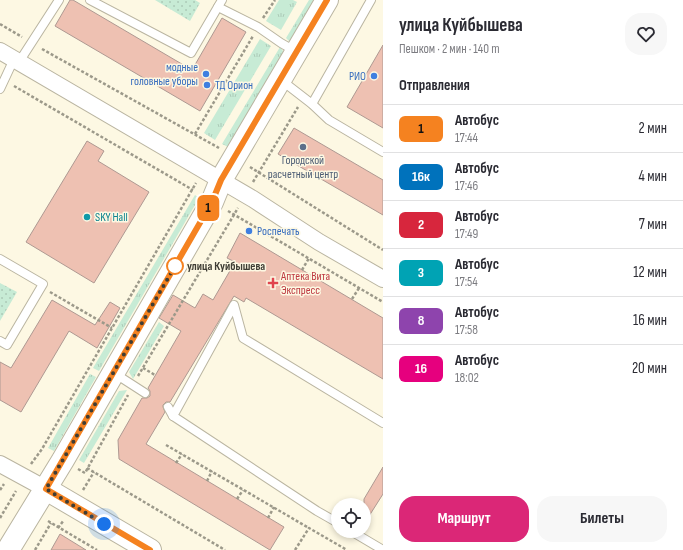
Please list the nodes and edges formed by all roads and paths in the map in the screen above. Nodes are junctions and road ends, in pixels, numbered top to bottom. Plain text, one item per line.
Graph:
1 (59, 0) edge
2 (90, 0) edge
3 (274, 0) edge
4 (327, 0) edge
5 (371, 0) edge
6 (220, 4) edge
7 (0, 24) edge
8 (258, 27) junction
9 (32, 43) junction
10 (0, 51) edge
11 (297, 51) junction
12 (17, 61) junction
13 (4, 80) junction
14 (280, 80) junction
15 (0, 90) edge
16 (304, 98) junction
17 (312, 104) junction
18 (195, 134) junction
19 (226, 152) junction
20 (383, 152) edge
21 (259, 172) junction
22 (212, 175) junction
23 (192, 189) junction
24 (246, 195) junction
25 (212, 202) junction
26 (234, 214) junction
27 (383, 250) edge
28 (0, 259) edge
29 (383, 279) edge
30 (41, 287) junction
31 (383, 302) edge
32 (112, 328) junction
33 (0, 341) edge
34 (143, 368) junction
35 (113, 372) junction
36 (155, 376) dead end
37 (133, 385) junction
38 (145, 393) dead end
39 (168, 407) dead end
40 (173, 416) junction
41 (383, 423) edge
42 (166, 444) dead end
43 (182, 454) junction
44 (176, 463) dead end
45 (0, 464) edge
46 (87, 468) junction
47 (212, 471) junction
48 (84, 473) dead end
49 (24, 478) junction
50 (207, 481) dead end
51 (46, 489) junction
52 (243, 489) junction
53 (10, 500) junction
54 (237, 500) dead end
55 (274, 508) junction
56 (31, 512) junction
57 (0, 518) edge
58 (268, 518) dead end
59 (331, 519) edge
60 (51, 523) junction
61 (309, 528) junction
62 (363, 538) edge
63 (344, 549) edge
64 (8, 550) edge
65 (35, 550) edge
66 (97, 550) edge
67 (150, 550) edge
68 (224, 550) edge
69 (295, 550) edge
70 (383, 550) edge

1 - 9 lane
2 - 6 lane
3 - 8 path
4 - 11 street
5 - 17 lane
6 - 8 lane
7 - 9 path
8 - 11 lane
8 - 18 path
9 - 12 lane
9 - 18 path
10 - 12 street
11 - 14 street
12 - 13 lane
12 - 22 street
13 - 15 lane
13 - 23 path
14 - 16 lane
14 - 19 street
16 - 17 lane
16 - 21 path
17 - 20 lane
18 - 19 path
19 - 21 path
19 - 22 street
19 - 22 path
21 - 24 path
21 - 27 path
22 - 23 path
22 - 24 street
22 - 25 street
23 - 25 path
23 - 32 path
24 - 26 path
24 - 29 street
25 - 26 path
25 - 35 street
26 - 31 path
26 - 34 path
28 - 30 lane
30 - 32 path
30 - 33 lane
32 - 49 path
34 - 36 path
34 - 37 path
35 - 37 lane
35 - 51 street
37 - 38 lane
37 - 46 path
39 - 40 lane
40 - 41 lane
40 - 59 lane
42 - 43 path
43 - 44 path
43 - 47 path
45 - 49 street
46 - 48 path
46 - 68 path
47 - 50 path
47 - 52 path
49 - 51 street
49 - 53 path
51 - 56 street
51 - 67 street
52 - 54 path
52 - 55 path
53 - 56 path
53 - 57 path
55 - 58 path
55 - 61 path
56 - 60 path
56 - 64 street
60 - 65 path
60 - 66 path
61 - 63 path
61 - 69 path
62 - 70 lane

